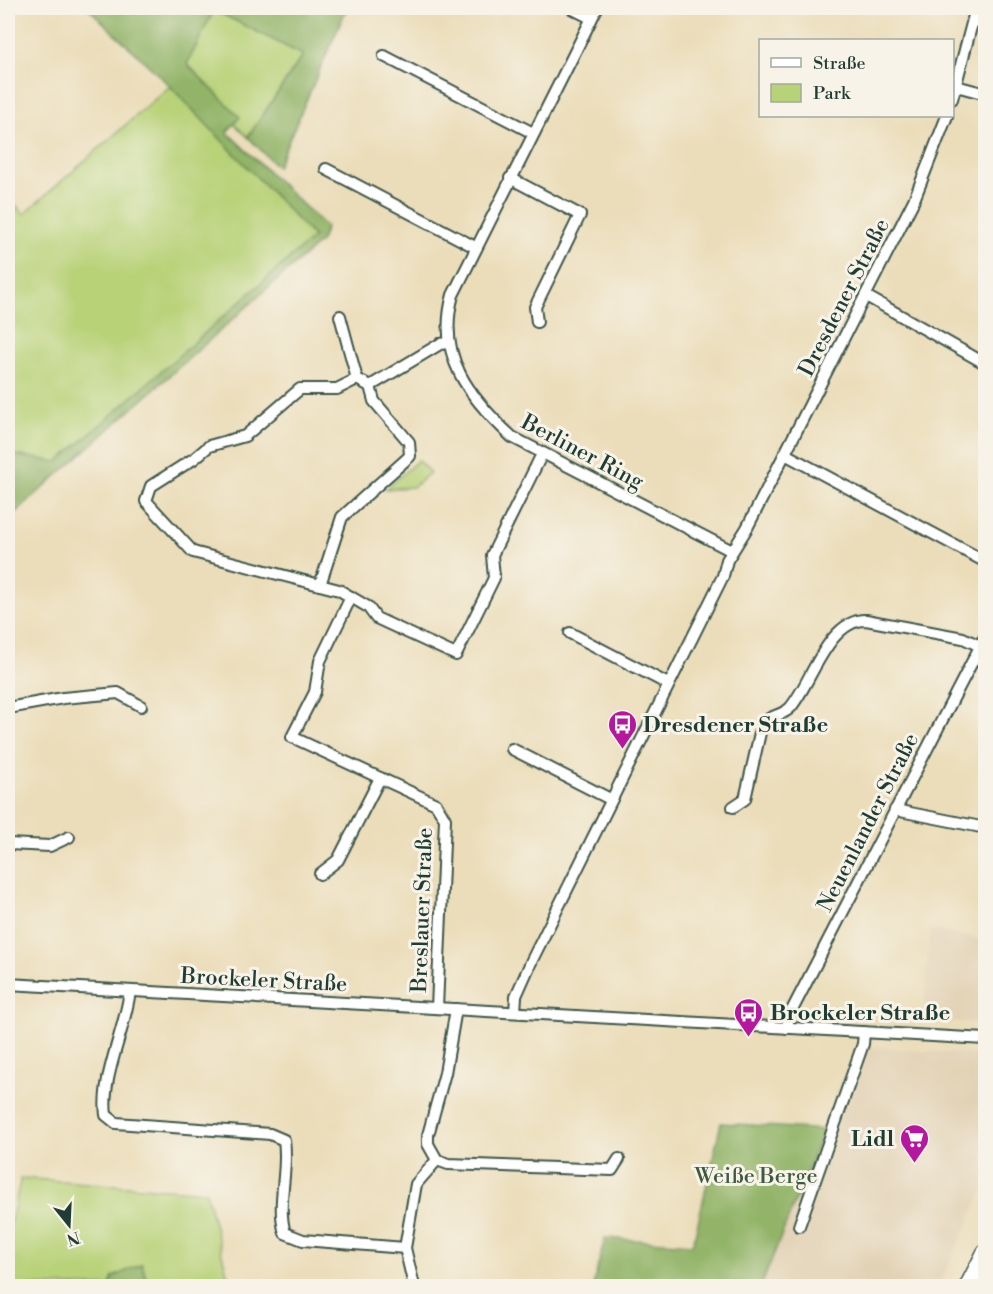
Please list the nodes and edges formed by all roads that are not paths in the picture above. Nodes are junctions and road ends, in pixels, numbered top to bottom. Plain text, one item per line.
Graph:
1 (571, 8) edge
2 (976, 8) edge
3 (594, 13) edge
4 (384, 56) dead end
5 (957, 86) junction
6 (954, 94) edge
7 (986, 94) edge
8 (947, 117) edge
9 (533, 133) junction
10 (326, 170) dead end
11 (510, 178) junction
12 (476, 246) junction
13 (866, 296) junction
14 (340, 316) dead end
15 (537, 322) dead end
16 (448, 342) junction
17 (986, 364) edge
18 (357, 379) junction
19 (370, 387) junction
20 (542, 454) junction
21 (785, 454) junction
22 (732, 551) junction
23 (986, 562) edge
24 (320, 585) junction
25 (351, 597) junction
26 (570, 633) dead end
27 (986, 635) edge
28 (980, 646) junction
29 (668, 684) junction
30 (141, 706) dead end
31 (8, 708) edge
32 (512, 749) dead end
33 (380, 778) junction
34 (610, 800) junction
35 (733, 807) dead end
36 (896, 810) junction
37 (986, 828) edge
38 (69, 837) dead end
39 (8, 844) edge
40 (320, 874) dead end
41 (8, 984) edge
42 (130, 991) junction
43 (436, 1008) junction
44 (456, 1009) junction
45 (515, 1012) junction
46 (788, 1028) junction
47 (864, 1032) junction
48 (986, 1039) edge
49 (619, 1159) dead end
50 (437, 1160) junction
51 (799, 1226) dead end
52 (405, 1248) junction
53 (986, 1253) edge
54 (414, 1287) edge
55 (969, 1287) edge

1 - 3 street, Berliner Ring
2 - 5 street
3 - 9 street, Berliner Ring
4 - 9 street
5 - 6 street
5 - 7 street
8 - 13 street, Dresdener Straße
9 - 11 street, Berliner Ring
10 - 12 street
11 - 12 street, Berliner Ring
11 - 15 street
12 - 16 street, Berliner Ring
13 - 17 street
13 - 21 street, Dresdener Straße
14 - 18 street
16 - 19 street
16 - 20 street, Berliner Ring
18 - 19 street
18 - 24 street
19 - 24 street
20 - 22 street, Berliner Ring
20 - 25 street
21 - 22 street, Dresdener Straße
21 - 23 street
22 - 29 street, Dresdener Straße
24 - 25 street
25 - 33 street, Breslauer Straße
26 - 29 street
27 - 28 street, Neuenlander Straße
28 - 35 street
28 - 36 street, Neuenlander Straße
29 - 34 street, Dresdener Straße
30 - 31 street
32 - 34 street
33 - 40 street
33 - 43 street, Breslauer Straße
34 - 45 street, Dresdener Straße
36 - 37 street
36 - 46 street, Neuenlander Straße
38 - 39 street
41 - 42 street, Brockeler Straße
42 - 43 street, Brockeler Straße
42 - 52 street
43 - 44 street, Brockeler Straße
44 - 45 street, Brockeler Straße
44 - 50 street
45 - 46 street, Brockeler Straße
46 - 47 street, Brockeler Straße
47 - 48 street, Brockeler Straße
47 - 51 street
49 - 50 street
50 - 52 street
52 - 54 street
53 - 55 main road

